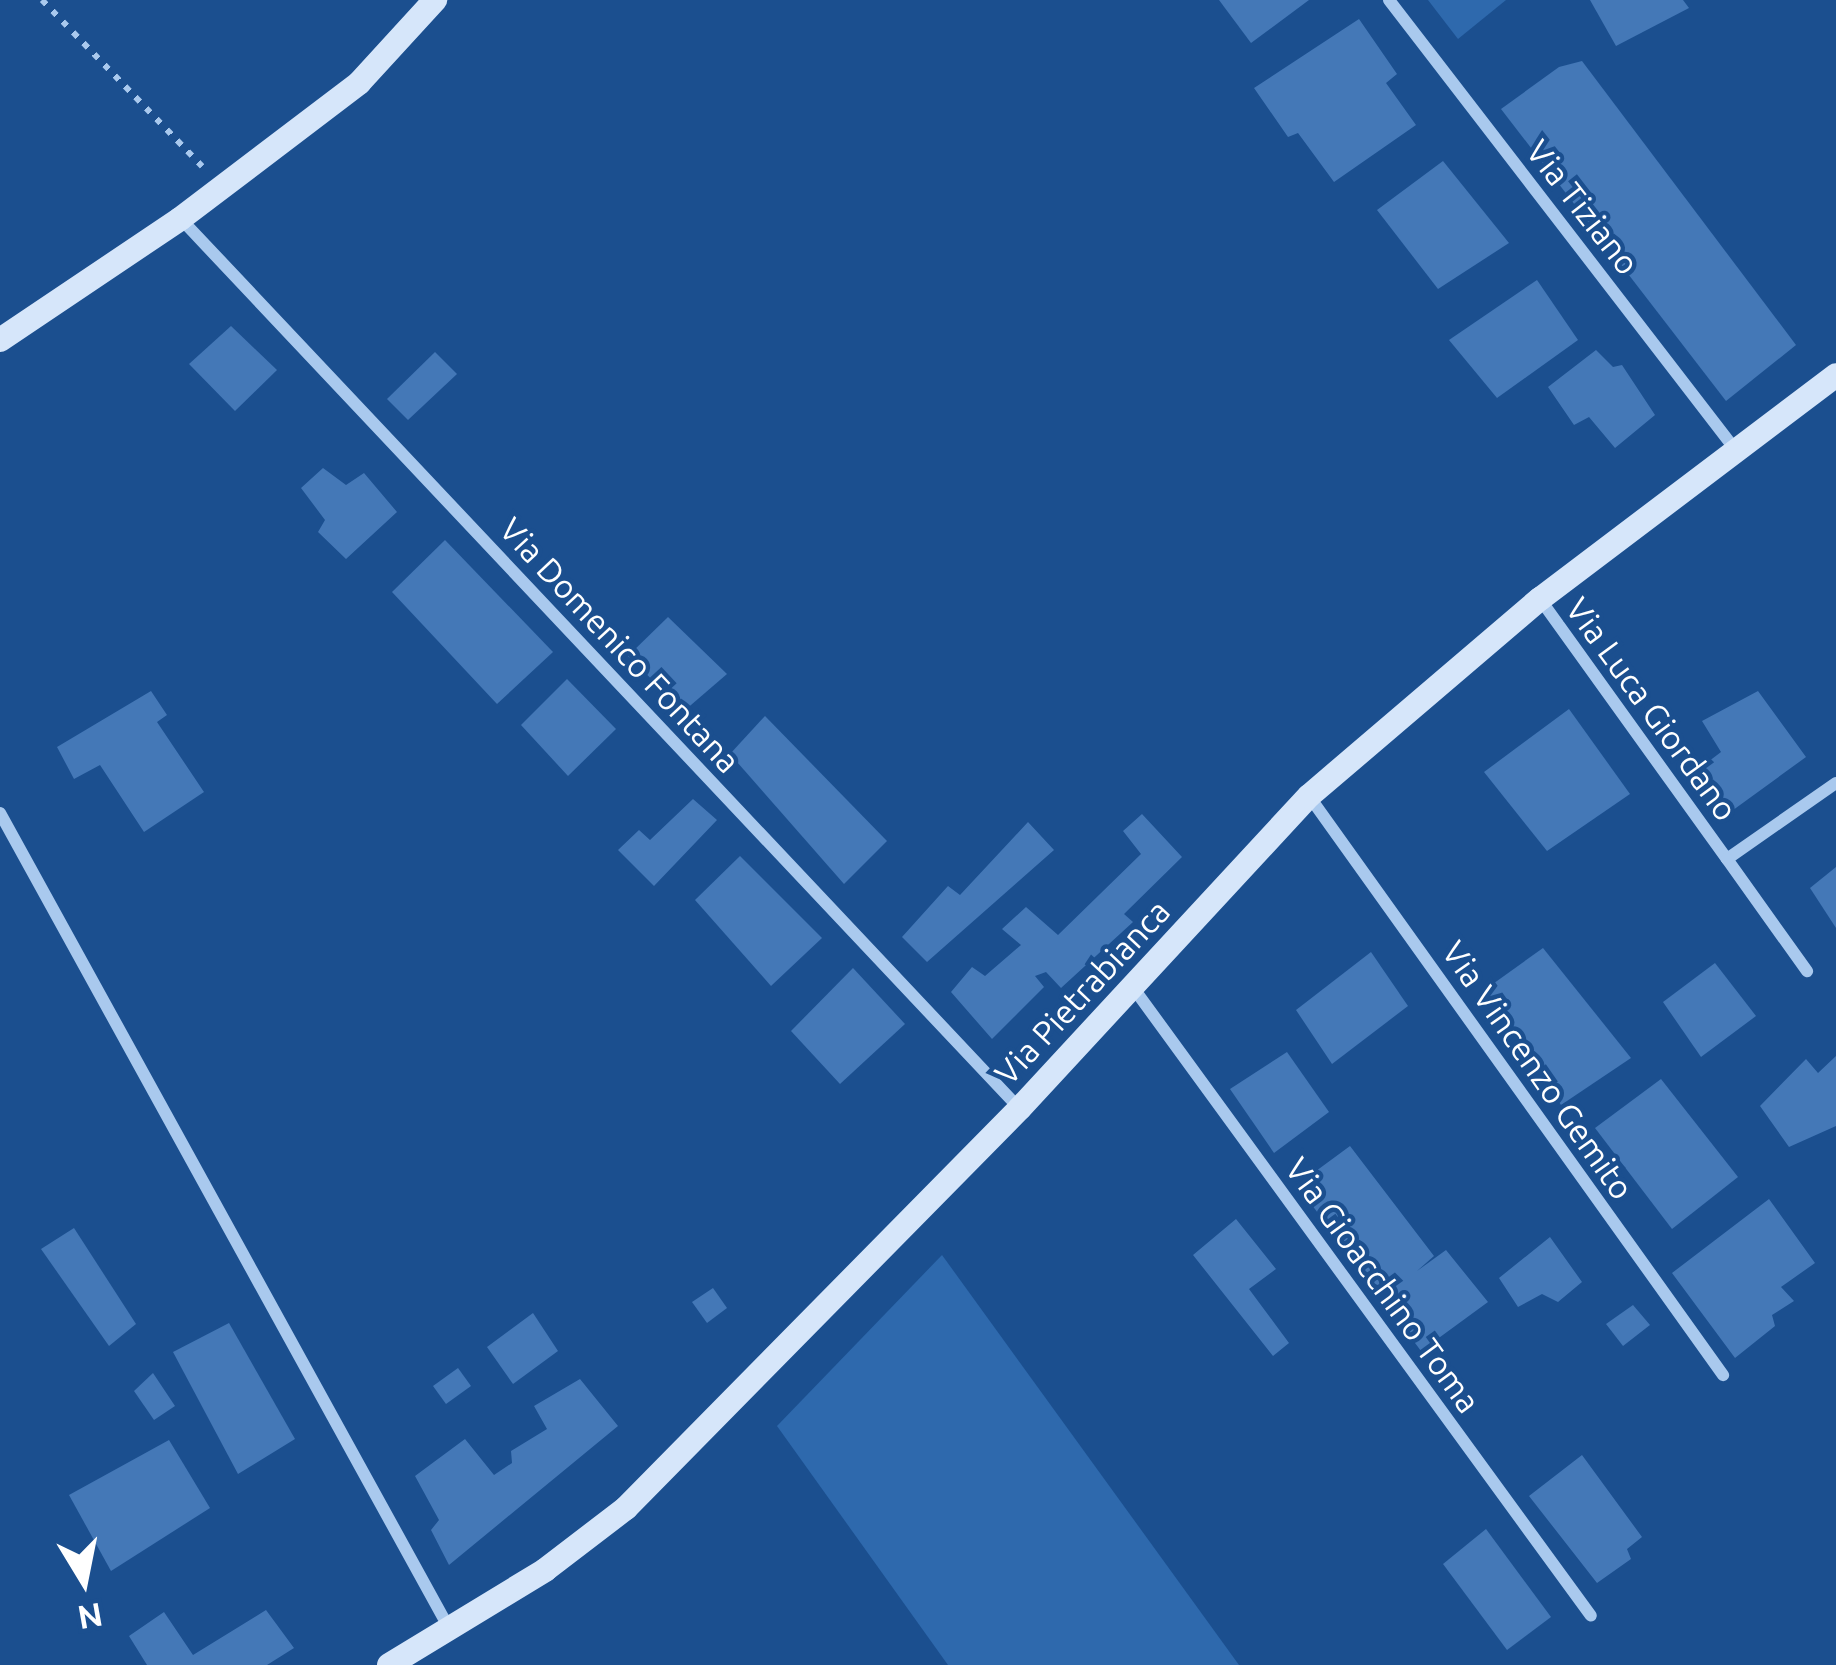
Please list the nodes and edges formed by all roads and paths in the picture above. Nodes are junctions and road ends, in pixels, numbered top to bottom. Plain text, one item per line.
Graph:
1 (42, 0) edge
2 (435, 0) edge
3 (1389, 0) edge
4 (221, 186) junction
5 (180, 219) junction
6 (0, 340) edge
7 (1836, 375) edge
8 (1734, 448) junction
9 (1540, 599) junction
10 (1836, 783) edge
11 (1310, 796) junction
12 (0, 813) edge
13 (1727, 860) junction
14 (1807, 971) dead end
15 (1131, 985) junction
16 (1020, 1108) junction
17 (1723, 1375) dead end
18 (1591, 1616) dead end
19 (450, 1629) junction
20 (389, 1665) edge

1 - 4 path
2 - 4 main road
3 - 8 street, Via Tiziano
4 - 5 main road
5 - 6 main road
5 - 16 street, Via Domenico Fontana
7 - 8 main road, Via Pietrabianca
8 - 9 main road, Via Pietrabianca
9 - 11 main road, Via Pietrabianca
9 - 13 street, Via Luca Giordano
10 - 13 street, Via Luca Giordano
11 - 15 main road, Via Pietrabianca
11 - 17 street, Via Vincenzo Gemito
12 - 19 street
13 - 14 street
15 - 16 main road, Via Pietrabianca
15 - 18 street, Via Gioacchino Toma
16 - 19 main road, Via Pietrabianca
19 - 20 main road, Via Pietrabianca

